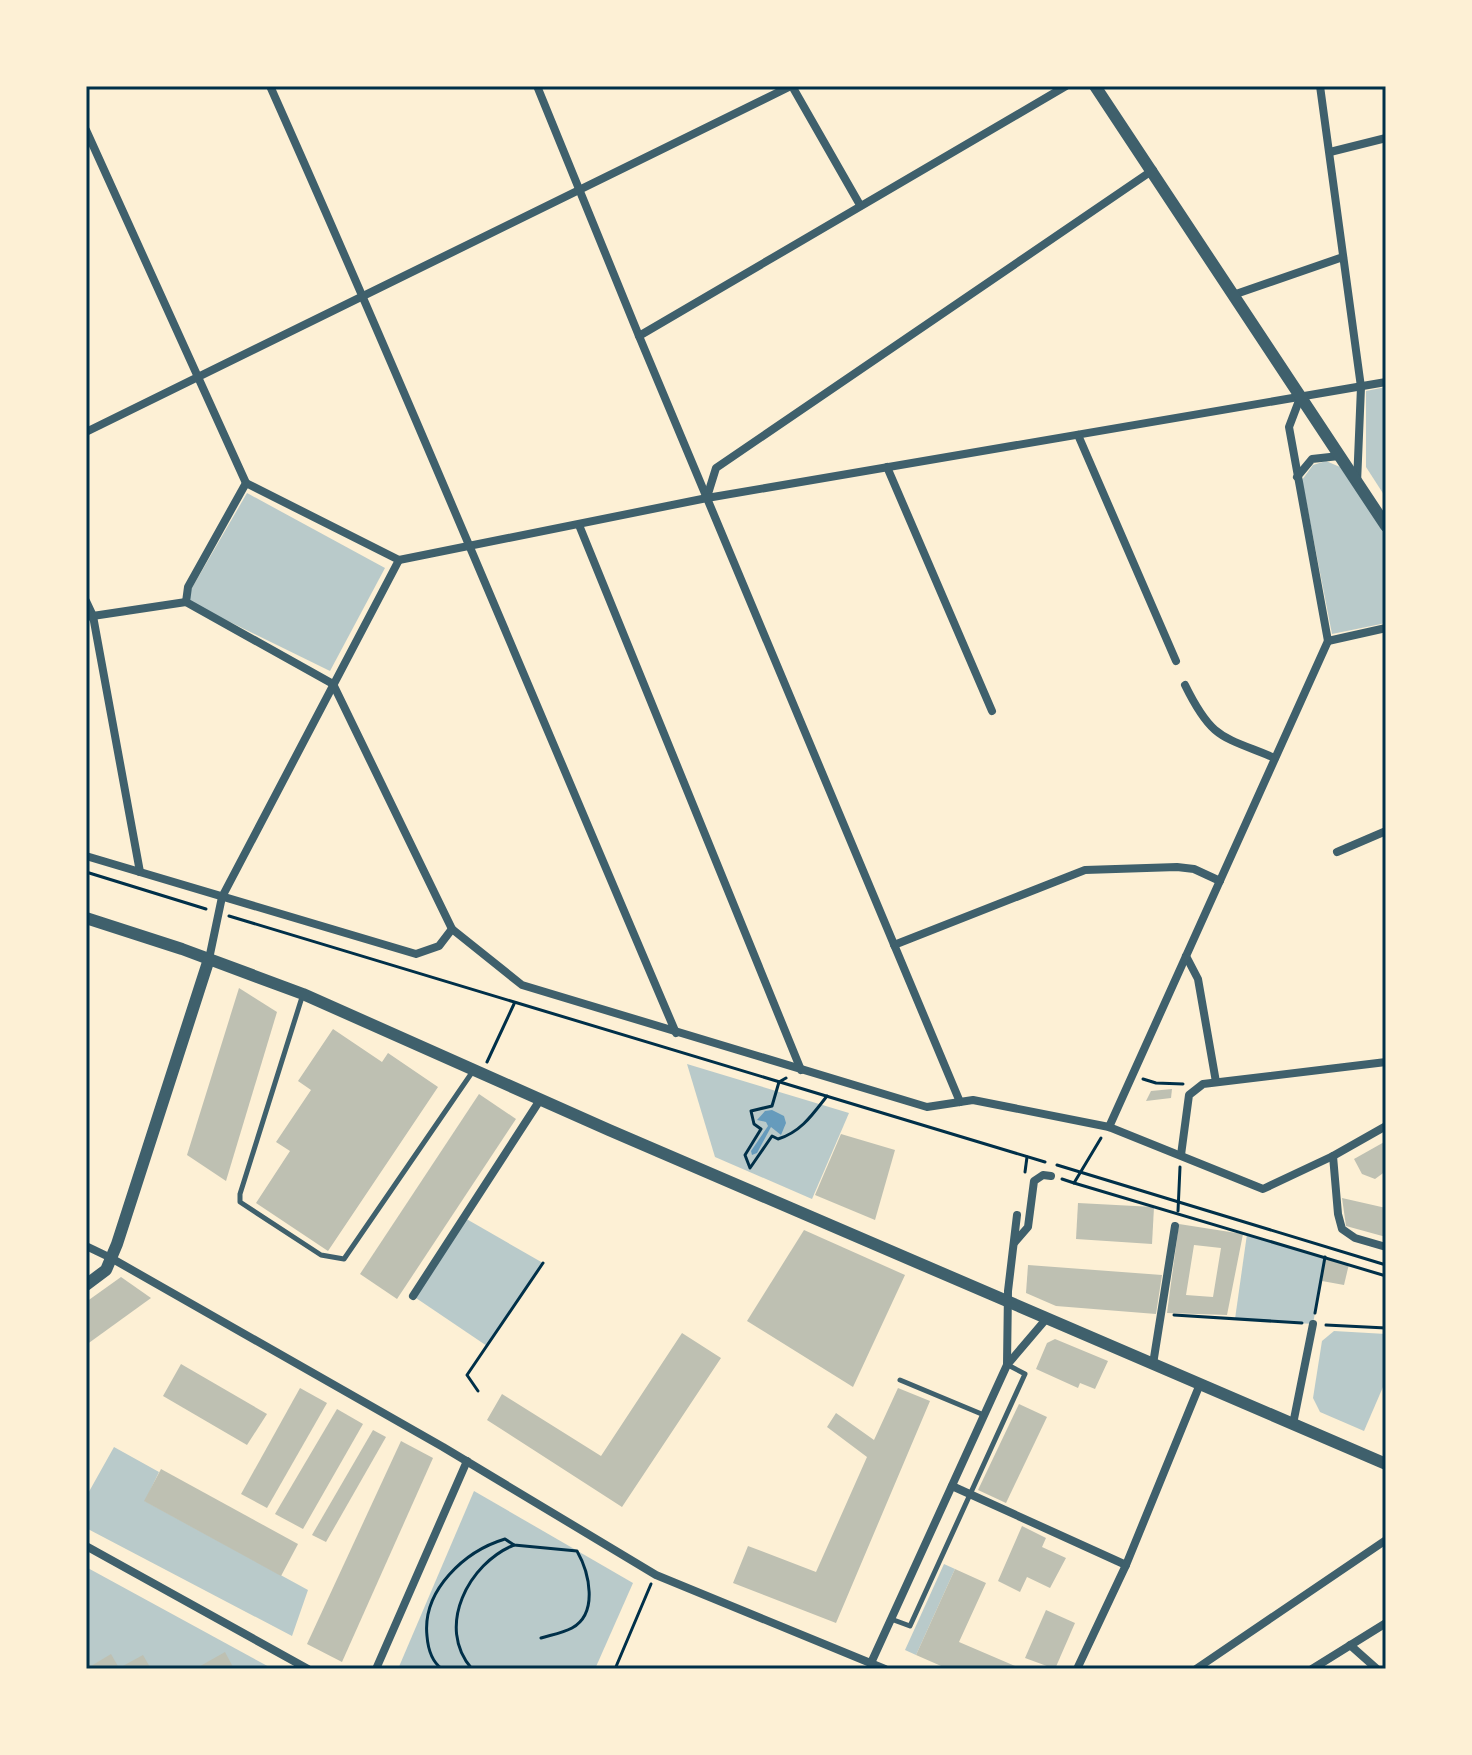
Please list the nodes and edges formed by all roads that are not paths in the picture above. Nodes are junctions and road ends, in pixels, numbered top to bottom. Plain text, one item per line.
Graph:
1 (270, 86) edge
2 (537, 86) edge
3 (791, 86) edge
4 (1066, 86) edge
5 (1095, 86) edge
6 (1320, 86) edge
7 (86, 130) edge
8 (1386, 138) edge
9 (1330, 152) junction
10 (1153, 170) junction
11 (580, 188) junction
12 (860, 205) junction
13 (1343, 257) junction
14 (1233, 295) junction
15 (364, 297) junction
16 (639, 336) junction
17 (198, 378) junction
18 (1386, 382) edge
19 (1361, 387) junction
20 (1300, 398) junction
21 (86, 432) edge
22 (1078, 435) junction
23 (1339, 456) junction
24 (887, 467) junction
25 (1297, 477) junction
26 (246, 483) junction
27 (1357, 484) junction
28 (707, 498) junction
29 (579, 525) junction
30 (1386, 526) edge
31 (467, 545) junction
32 (399, 560) junction
33 (86, 601) edge
34 (186, 602) junction
35 (90, 617) edge
36 (1386, 628) edge
37 (1328, 641) junction
38 (1176, 661) dead end
39 (333, 684) junction
40 (1185, 685) dead end
41 (992, 711) dead end
42 (1275, 758) junction
43 (1386, 831) edge
44 (1337, 852) dead end
45 (86, 856) edge
46 (140, 872) junction
47 (1220, 881) junction
48 (222, 897) junction
49 (86, 918) edge
50 (452, 929) junction
51 (894, 945) junction
52 (1186, 956) junction
53 (209, 959) junction
54 (303, 994) junction
55 (676, 1033) junction
56 (1386, 1062) edge
57 (801, 1070) junction
58 (477, 1072) junction
59 (1216, 1082) junction
60 (540, 1100) junction
61 (960, 1102) junction
62 (1386, 1126) edge
63 (1109, 1127) junction
64 (1181, 1155) junction
65 (1333, 1156) junction
66 (1051, 1176) road end
67 (1017, 1215) dead end
68 (1175, 1226) road end
69 (1014, 1243) junction
70 (86, 1246) edge
71 (1386, 1247) edge
72 (111, 1258) junction
73 (86, 1285) edge
74 (413, 1296) dead end
75 (1008, 1301) junction
76 (1047, 1318) junction
77 (1313, 1324) road end
78 (1153, 1364) junction
79 (1007, 1365) junction
80 (900, 1380) dead end
81 (1200, 1384) junction
82 (984, 1415) junction
83 (1293, 1424) junction
84 (467, 1461) junction
85 (1386, 1464) edge
86 (952, 1486) junction
87 (970, 1494) junction
88 (1386, 1540) edge
89 (86, 1546) edge
90 (1126, 1565) junction
91 (891, 1619) junction
92 (1386, 1623) edge
93 (1350, 1645) junction
94 (871, 1663) junction
95 (308, 1669) edge
96 (376, 1669) edge
97 (885, 1669) edge
98 (1077, 1669) edge
99 (1196, 1669) edge
100 (1312, 1669) edge
101 (1377, 1669) edge

1 - 15 street
2 - 11 street
3 - 11 street
3 - 12 street
4 - 12 street
5 - 10 street
6 - 9 street
7 - 17 street
8 - 9 street
9 - 13 street
10 - 14 street
10 - 28 street
11 - 15 street
11 - 16 street
12 - 16 street
13 - 14 street
13 - 19 street
14 - 20 street
15 - 17 street
15 - 31 street
16 - 28 street
17 - 21 street
17 - 26 street
18 - 19 street
19 - 20 street
19 - 27 street
20 - 22 street
20 - 23 street
20 - 25 street
22 - 24 street
22 - 38 street
23 - 25 street
23 - 27 street
24 - 28 street
24 - 41 street
25 - 37 street
26 - 32 street
26 - 34 street
27 - 30 street
28 - 29 street
28 - 51 street
29 - 31 street
29 - 57 street
31 - 32 street
31 - 55 street
32 - 39 street
33 - 35 street
34 - 35 street
34 - 39 street
35 - 46 street
36 - 37 street
37 - 42 street
39 - 48 street
39 - 50 street
40 - 42 street
42 - 47 street
43 - 44 street
45 - 46 street
46 - 48 street
47 - 51 street
47 - 52 street
48 - 50 street
48 - 53 street
49 - 53 street
50 - 55 street
51 - 61 street
52 - 59 street
52 - 63 street
53 - 54 street
53 - 72 street
54 - 58 street
54 - 58 lane
55 - 57 street
56 - 59 street
57 - 61 street
58 - 60 street
59 - 64 street
60 - 74 street
60 - 75 street
61 - 63 street
62 - 65 street
63 - 64 street
64 - 65 street
65 - 71 street
66 - 69 street
67 - 69 street
68 - 78 street
69 - 75 street
70 - 72 street
72 - 73 street
72 - 84 street
75 - 76 street
75 - 79 street
76 - 78 street
76 - 79 street
77 - 83 street
78 - 81 street
79 - 82 street
79 - 87 lane
80 - 82 lane
81 - 83 street
81 - 90 street
82 - 86 street
83 - 85 street
84 - 94 street
84 - 96 street
86 - 87 street
86 - 91 street
87 - 90 street
87 - 91 lane
88 - 99 street
89 - 95 street
90 - 98 street
91 - 94 street
92 - 93 street
93 - 100 street
93 - 101 street
94 - 97 street

